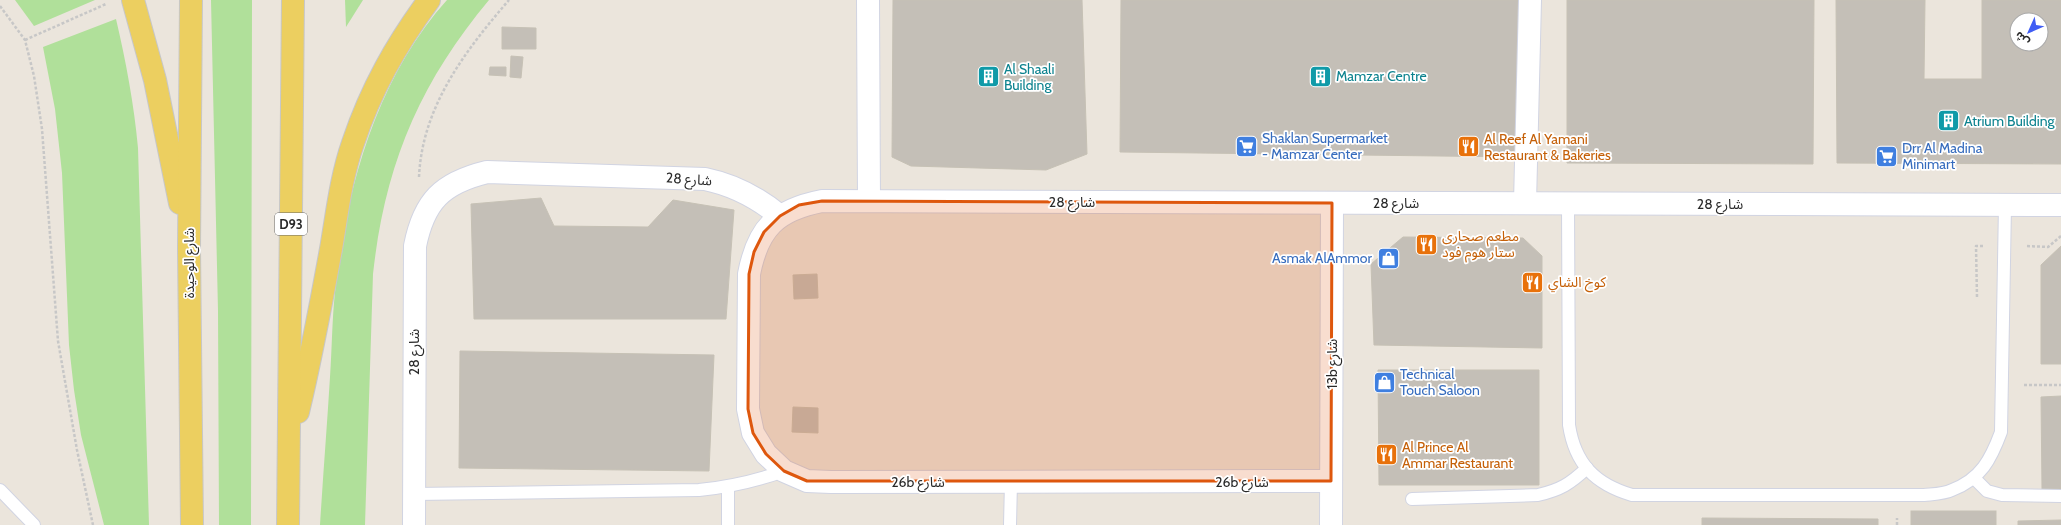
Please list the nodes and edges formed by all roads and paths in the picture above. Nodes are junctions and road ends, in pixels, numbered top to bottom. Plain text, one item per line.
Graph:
1 (133, 0) edge
2 (191, 0) edge
3 (292, 0) edge
4 (429, 0) edge
5 (509, 0) edge
6 (868, 0) edge
7 (1530, 0) edge
8 (108, 3) dead end
9 (0, 6) edge
10 (25, 40) junction
11 (869, 201) junction
12 (1332, 202) junction
13 (1525, 203) junction
14 (1568, 203) junction
15 (430, 205) junction
16 (2005, 205) junction
17 (2061, 205) edge
18 (780, 216) junction
19 (2061, 236) edge
20 (1988, 246) dead end
21 (2023, 246) dead end
22 (188, 248) junction
23 (1977, 296) dead end
24 (2061, 385) edge
25 (2002, 386) junction
26 (289, 448) junction
27 (1587, 468) junction
28 (784, 471) junction
29 (1974, 478) junction
30 (1331, 481) junction
31 (1011, 482) junction
32 (728, 487) junction
33 (0, 490) edge
34 (414, 494) junction
35 (2061, 496) edge
36 (1412, 499) dead end
37 (34, 525) edge
38 (93, 525) edge
39 (192, 525) edge
40 (288, 525) edge
41 (414, 525) edge
42 (728, 525) edge
43 (1010, 525) edge
44 (1331, 525) edge

1 - 22 main road
2 - 22 main road, شارع الوحيدة
3 - 26 main road, D93
4 - 26 main road
5 - 15 path
6 - 11 street
7 - 13 street
8 - 10 path
9 - 10 path
10 - 38 path
11 - 12 street, شارع 28
11 - 18 street, شارع 28
12 - 13 street, شارع 28
12 - 30 street, 13b شارع
13 - 14 street, شارع 28
14 - 16 street, شارع 28
14 - 27 lane
15 - 18 street, شارع 28
15 - 34 street, شارع 28
16 - 17 street, شارع 28
16 - 25 lane
18 - 28 street, 26b شارع
19 - 21 path
20 - 23 path
22 - 39 main road, شارع الوحيدة
24 - 25 path
25 - 29 lane
26 - 40 main road, D93
27 - 29 lane
27 - 36 lane
28 - 31 street, 26b شارع
28 - 32 lane
29 - 35 lane
30 - 31 street, 26b شارع
30 - 44 street, 13b شارع
31 - 43 lane
32 - 34 lane
32 - 42 lane
33 - 37 lane
34 - 41 street, شارع 28

